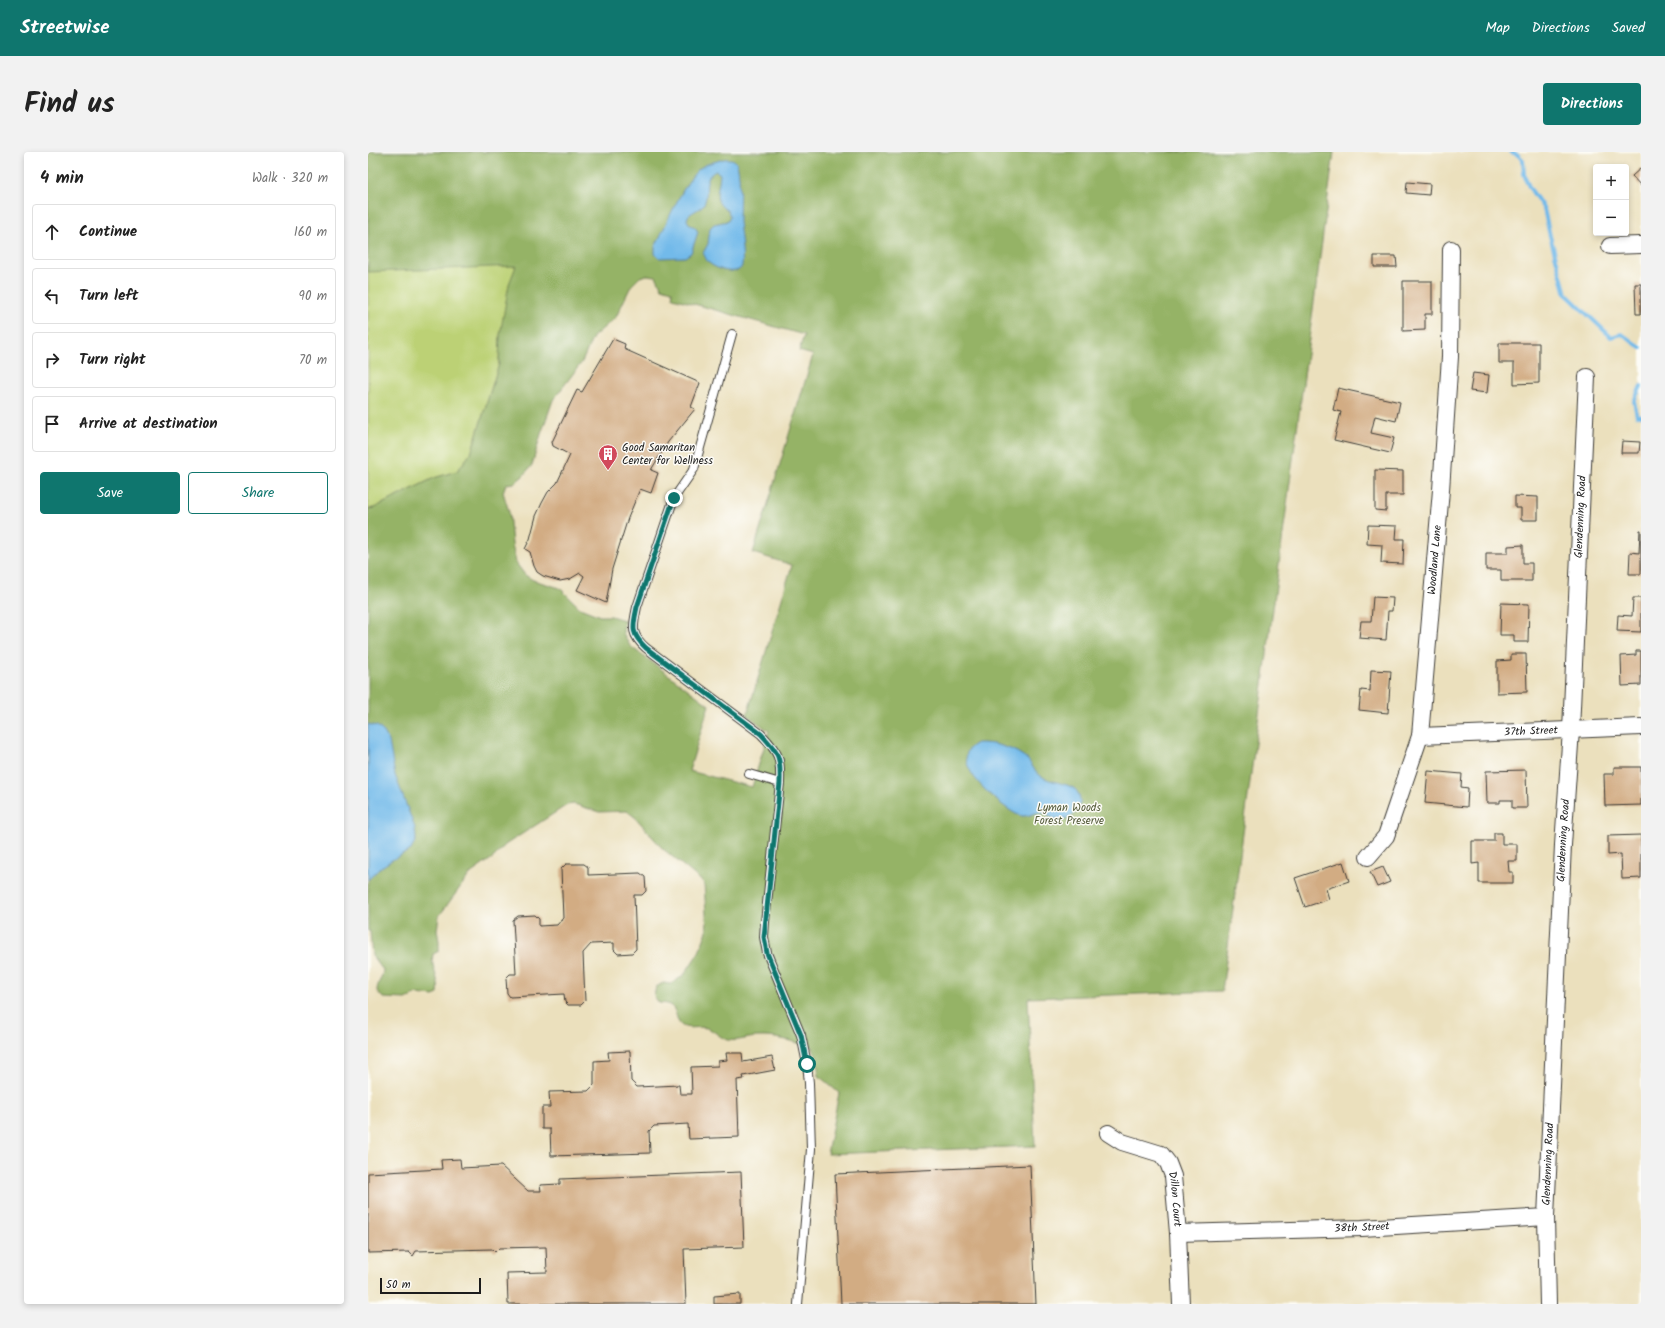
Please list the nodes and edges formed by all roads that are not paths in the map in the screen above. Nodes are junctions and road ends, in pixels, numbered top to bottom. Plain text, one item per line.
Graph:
1 (1641, 245) edge
2 (1610, 246) dead end
3 (1451, 249) dead end
4 (732, 334) dead end
5 (1587, 377) dead end
6 (1641, 727) edge
7 (1571, 730) junction
8 (1420, 736) junction
9 (749, 774) dead end
10 (780, 783) junction
11 (1368, 857) dead end
12 (1108, 1133) dead end
13 (1546, 1217) junction
14 (1178, 1233) junction
15 (798, 1304) edge
16 (1181, 1304) edge
17 (1548, 1304) edge

1 - 2 street
3 - 8 street, Woodland Lane
4 - 10 lane
5 - 7 street, Glendenning Road
6 - 7 street, 37th Street
7 - 8 street, 37th Street
7 - 13 street, Glendenning Road
8 - 11 street, Woodland Lane
9 - 10 lane
10 - 15 lane
12 - 14 street, Dillon Court
13 - 14 street, 38th Street
13 - 17 street, Glendenning Road
14 - 16 street, Dillon Court

